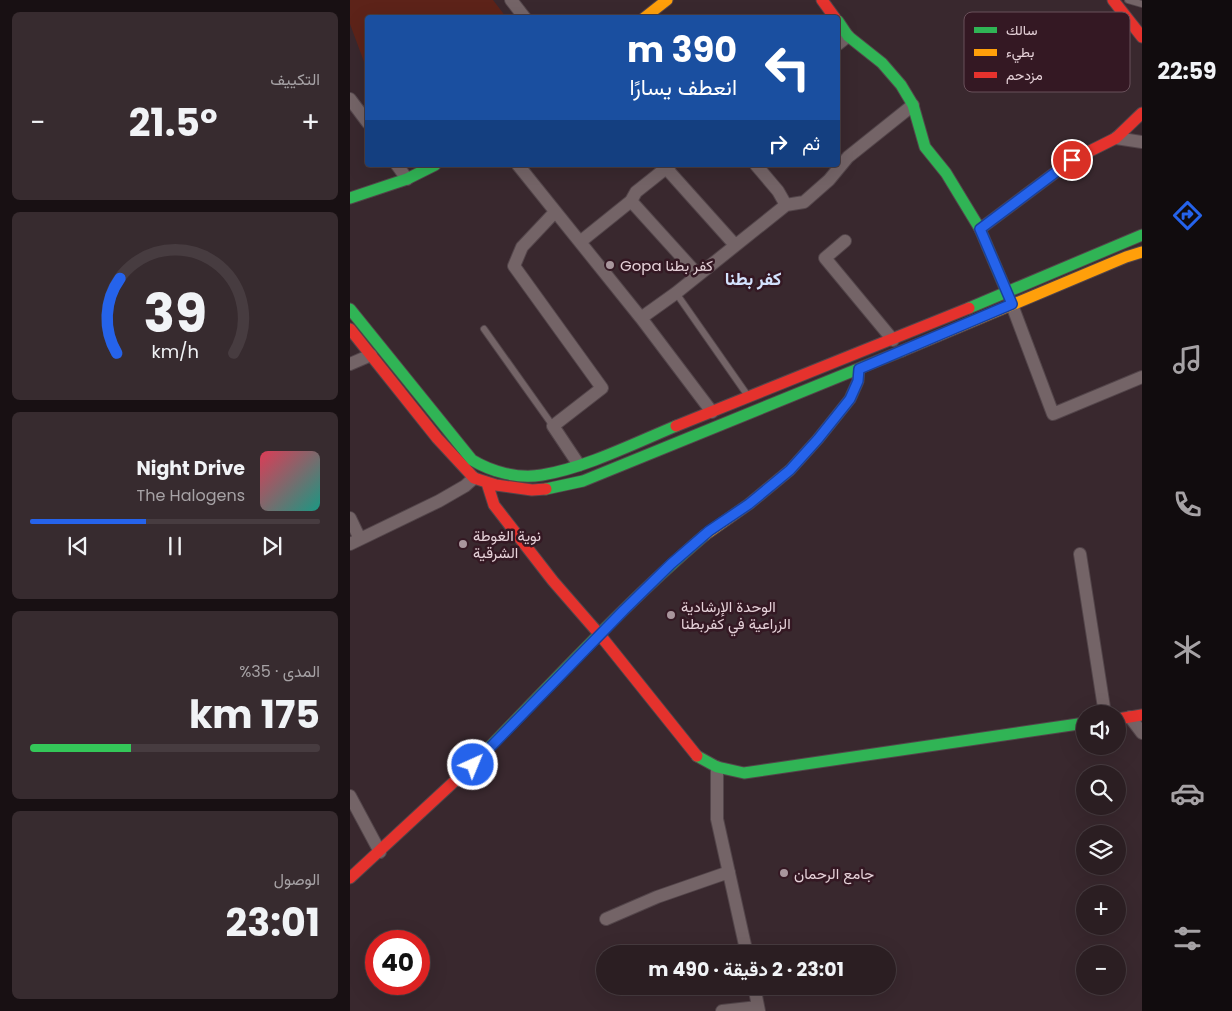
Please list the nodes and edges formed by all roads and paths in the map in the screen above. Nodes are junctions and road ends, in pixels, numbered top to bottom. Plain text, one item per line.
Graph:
1 (511, 0) edge
2 (822, 0) edge
3 (1113, 0) edge
4 (1128, 0) edge
5 (1142, 4) edge
6 (663, 8) edge
7 (1122, 12) edge
8 (523, 15) edge
9 (650, 15) edge
10 (833, 15) edge
11 (1130, 22) edge
12 (840, 24) edge
13 (848, 36) junction
14 (1142, 37) edge
15 (840, 42) edge
16 (350, 99) edge
17 (914, 105) junction
18 (1142, 113) edge
19 (365, 119) edge
20 (1116, 138) junction
21 (1142, 142) edge
22 (398, 167) edge
23 (431, 167) edge
24 (520, 167) edge
25 (668, 167) edge
26 (758, 167) edge
27 (407, 179) junction
28 (350, 197) edge
29 (631, 201) junction
30 (786, 205) junction
31 (556, 212) junction
32 (980, 229) junction
33 (1142, 235) edge
34 (845, 241) dead end
35 (580, 242) junction
36 (735, 245) junction
37 (1142, 252) edge
38 (698, 275) junction
39 (1008, 291) junction
40 (676, 293) junction
41 (1012, 304) junction
42 (350, 309) edge
43 (641, 318) junction
44 (350, 329) edge
45 (484, 329) dead end
46 (893, 340) junction
47 (371, 354) junction
48 (350, 364) edge
49 (859, 369) junction
50 (1142, 378) edge
51 (749, 398) junction
52 (712, 412) junction
53 (553, 426) junction
54 (579, 465) junction
55 (474, 478) junction
56 (487, 483) junction
57 (350, 518) edge
58 (355, 541) edge
59 (1080, 554) dead end
60 (600, 635) junction
61 (1104, 705) edge
62 (1130, 717) edge
63 (1076, 724) edge
64 (1142, 733) edge
65 (717, 767) junction
66 (350, 796) edge
67 (380, 852) junction
68 (729, 872) junction
69 (350, 878) edge
70 (606, 919) dead end
71 (745, 945) edge
72 (756, 995) edge
73 (759, 1009) edge
74 (722, 1011) edge

1 - 8 street
2 - 10 street
3 - 7 street
4 - 5 lane
6 - 9 street
11 - 14 street
12 - 13 street
13 - 15 street
13 - 17 street
16 - 19 street
17 - 30 street
17 - 32 street
18 - 20 street
20 - 21 street
20 - 32 street
22 - 27 street
23 - 27 street
24 - 31 street
25 - 29 street
25 - 36 street
26 - 30 street
27 - 28 street
29 - 35 street
29 - 38 street
30 - 36 street
31 - 35 street
31 - 53 street
32 - 39 street
33 - 39 street
34 - 46 street
35 - 43 street
36 - 38 street
37 - 41 street
38 - 40 street
39 - 41 street
39 - 46 street
40 - 43 street
40 - 51 lane
41 - 49 street
41 - 50 street
42 - 54 street
43 - 52 street
44 - 47 street
45 - 53 lane
46 - 51 street
47 - 48 street
47 - 55 street
49 - 56 street
49 - 60 street
51 - 52 street
52 - 54 street
53 - 54 street
55 - 56 street
55 - 58 street
56 - 60 street
57 - 58 street
59 - 61 street
60 - 65 street
60 - 67 street
62 - 64 street
63 - 65 street
65 - 68 street
66 - 67 street
67 - 69 street
68 - 70 street
68 - 71 street
72 - 73 street
73 - 74 street

